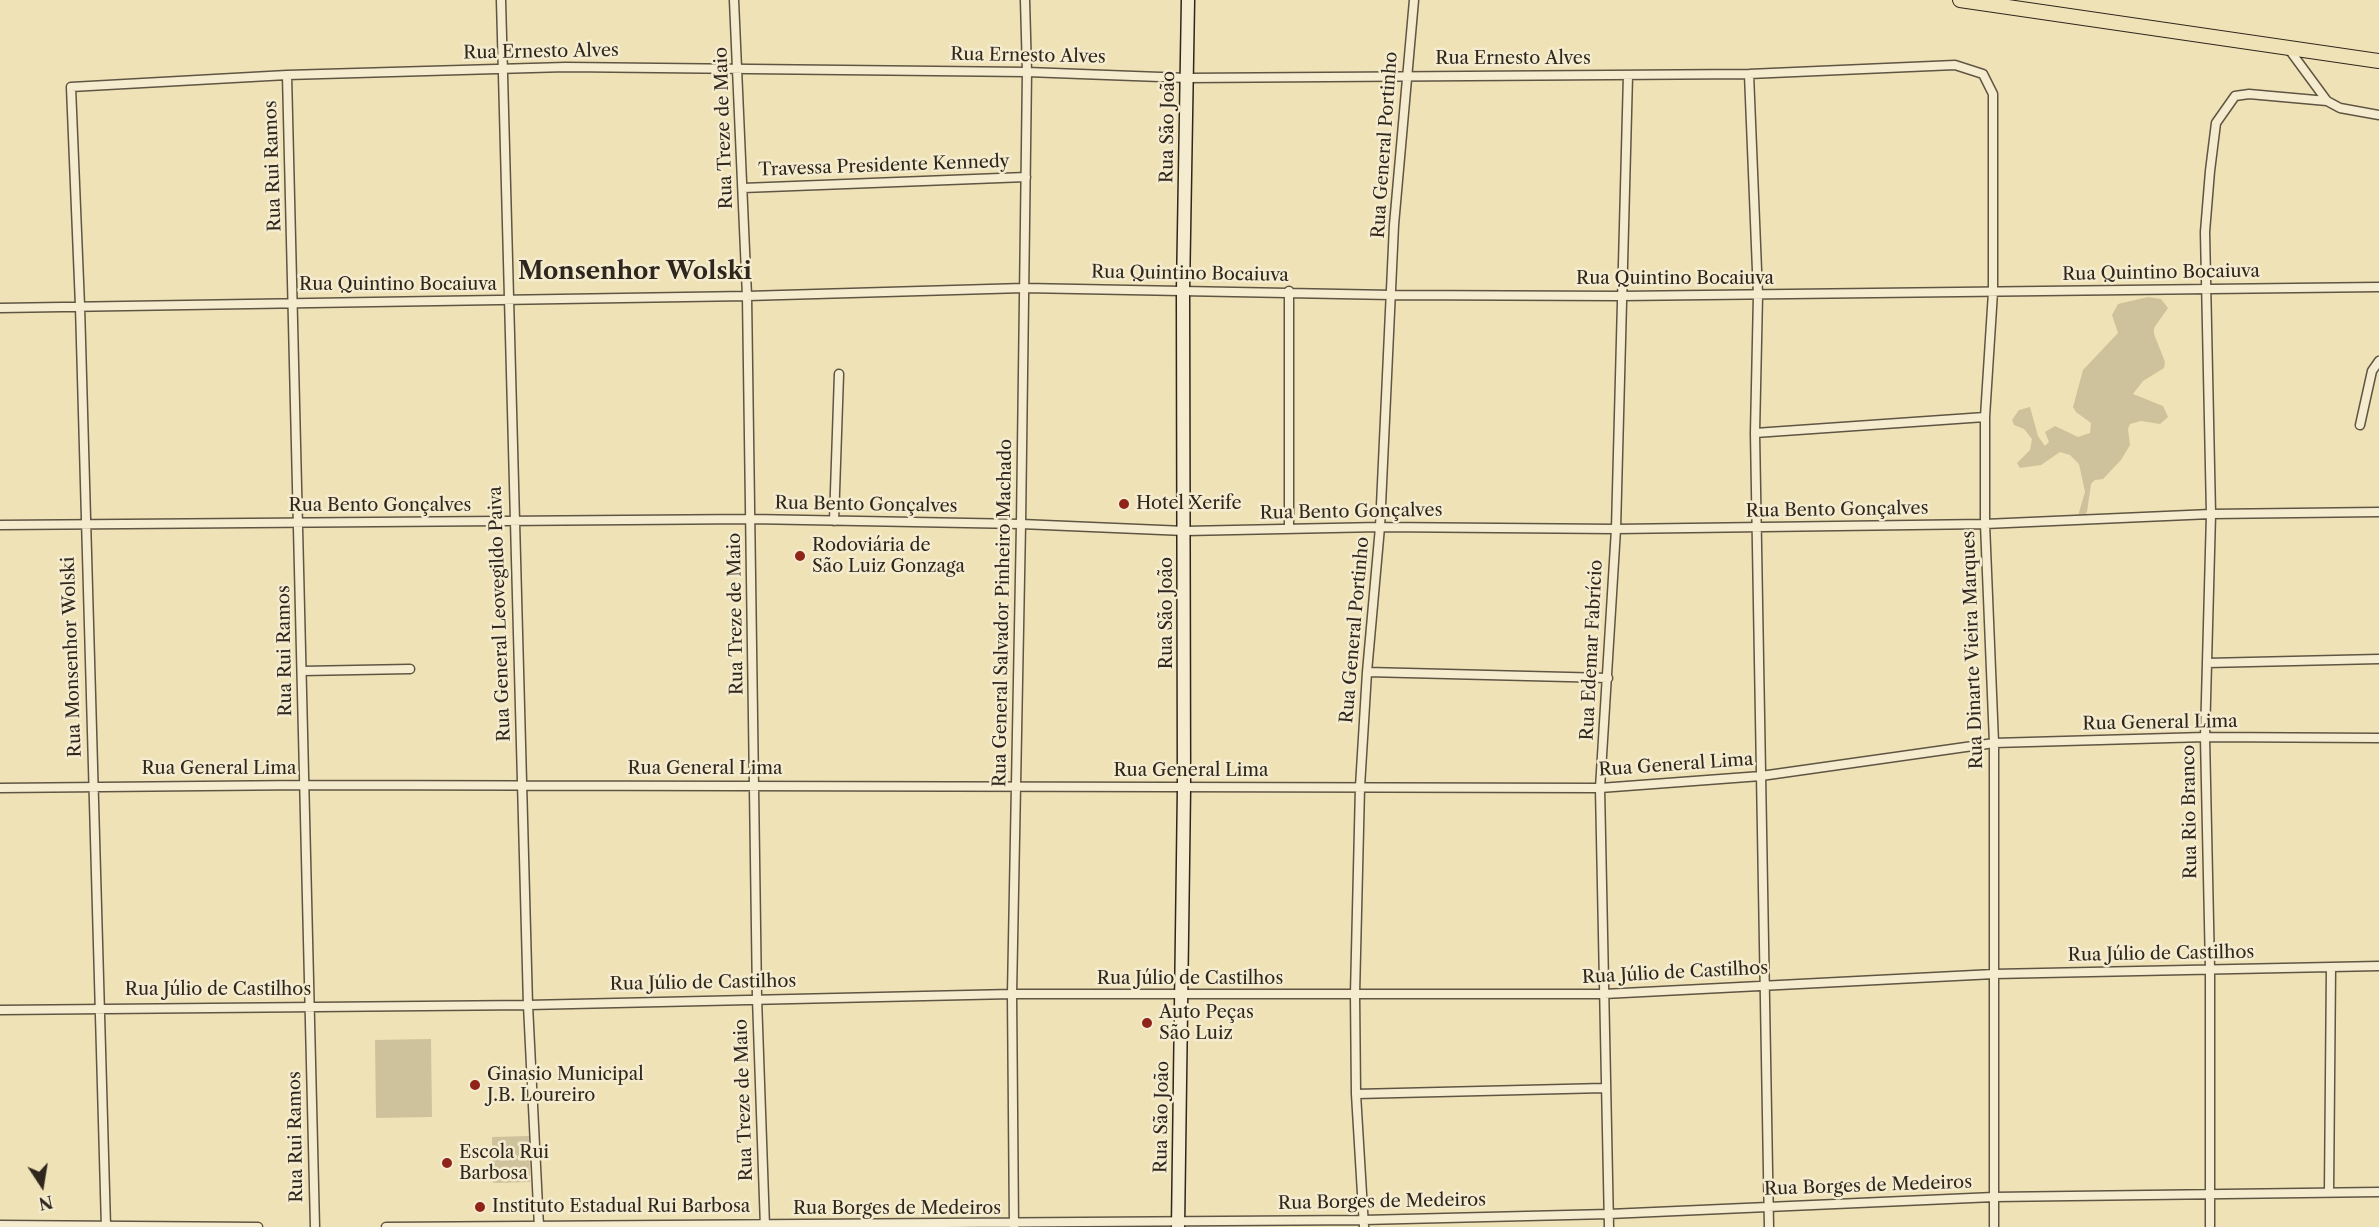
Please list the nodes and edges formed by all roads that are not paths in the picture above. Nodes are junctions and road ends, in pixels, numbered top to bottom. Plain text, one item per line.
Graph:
1 (501, 0) edge
2 (734, 0) edge
3 (1025, 0) edge
4 (1188, 0) edge
5 (1414, 0) edge
6 (1960, 0) edge
7 (2288, 48) junction
8 (2379, 61) edge
9 (739, 68) junction
10 (501, 69) junction
11 (1027, 72) junction
12 (1749, 74) junction
13 (1983, 74) joint
14 (287, 75) junction
15 (1628, 75) junction
16 (1406, 76) junction
17 (1187, 78) junction
18 (71, 87) joint
19 (2327, 101) junction
20 (2379, 115) edge
21 (1026, 177) junction
22 (743, 188) junction
23 (2379, 287) edge
24 (1024, 288) junction
25 (2207, 289) junction
26 (1184, 291) junction
27 (1289, 291) junction
28 (1993, 292) junction
29 (1392, 295) junction
30 (1758, 295) junction
31 (747, 296) junction
32 (1621, 296) junction
33 (508, 300) junction
34 (294, 302) junction
35 (80, 306) junction
36 (0, 308) edge
37 (2379, 361) edge
38 (838, 375) dead end
39 (1985, 417) junction
40 (2360, 425) dead end
41 (1755, 433) junction
42 (2379, 512) edge
43 (2211, 514) junction
44 (752, 519) junction
45 (834, 520) junction
46 (514, 522) junction
47 (298, 524) junction
48 (1021, 524) junction
49 (1985, 524) junction
50 (0, 525) edge
51 (85, 525) junction
52 (1380, 527) junction
53 (1289, 528) junction
54 (1757, 528) junction
55 (1616, 529) junction
56 (1185, 531) junction
57 (2379, 659) edge
58 (2207, 663) junction
59 (410, 669) dead end
60 (302, 671) junction
61 (1367, 672) junction
62 (1608, 678) junction
63 (2205, 737) junction
64 (2379, 738) edge
65 (1994, 743) junction
66 (1761, 776) junction
67 (304, 785) junction
68 (754, 785) junction
69 (92, 786) junction
70 (522, 786) junction
71 (1360, 787) junction
72 (0, 788) edge
73 (1016, 788) junction
74 (1184, 788) junction
75 (1600, 788) junction
76 (2379, 966) edge
77 (2331, 967) junction
78 (2210, 969) junction
79 (1994, 974) junction
80 (1764, 985) junction
81 (1012, 994) junction
82 (1355, 994) junction
83 (1604, 994) junction
84 (1182, 996) junction
85 (757, 998) junction
86 (528, 1005) junction
87 (309, 1006) junction
88 (99, 1007) junction
89 (0, 1010) edge
90 (1605, 1088) junction
91 (1356, 1094) junction
92 (2328, 1192) junction
93 (2379, 1192) edge
94 (2210, 1193) junction
95 (1994, 1197) junction
96 (1770, 1206) junction
97 (1609, 1214) junction
98 (1364, 1223) edge
99 (0, 1225) edge
100 (1178, 1225) edge
101 (106, 1226) edge
102 (539, 1226) edge
103 (1014, 1226) edge
104 (258, 1227) edge
105 (315, 1227) edge
106 (386, 1227) edge
107 (765, 1227) edge
108 (1610, 1227) edge
109 (1769, 1227) edge
110 (1994, 1227) edge
111 (2210, 1227) edge

1 - 10 street, Rua General Leovegildo Paiva
2 - 9 street, Rua Treze de Maio
3 - 11 street, Rua General Salvador Pinheiro Machado
4 - 17 main road, Rua São João
5 - 16 street, Rua General Portinho
6 - 7 highway
7 - 8 highway
7 - 19 street
9 - 10 street, Rua Ernesto Alves
9 - 11 street, Rua Ernesto Alves
9 - 22 street, Rua Treze de Maio
10 - 14 street, Rua Ernesto Alves
10 - 33 street, Rua General Leovegildo Paiva
11 - 17 street, Rua Ernesto Alves
11 - 21 street, Rua General Salvador Pinheiro Machado
12 - 13 street, Rua Ernesto Alves
12 - 15 street, Rua Ernesto Alves
12 - 30 street
13 - 28 street, Rua Dinarte Vieira Marques
14 - 18 street, Rua Ernesto Alves
14 - 34 street, Rua Rui Ramos
15 - 16 street, Rua Ernesto Alves
15 - 32 street, Rua Edemar Fabrício
16 - 17 street, Rua Ernesto Alves
16 - 29 street, Rua General Portinho
17 - 26 main road, Rua São João
18 - 35 street, Rua Monsenhor Wolski
19 - 20 street, Rua Rio Branco
19 - 25 street, Rua Rio Branco
21 - 22 street, Travessa Presidente Kennedy
21 - 24 street, Rua General Salvador Pinheiro Machado
22 - 31 street, Rua Treze de Maio
23 - 25 street, Rua Quintino Bocaiuva
24 - 26 street, Rua Quintino Bocaiuva
24 - 31 street, Rua Quintino Bocaiuva
24 - 48 street, Rua General Salvador Pinheiro Machado
25 - 28 street, Rua Quintino Bocaiuva
25 - 43 street, Rua Rio Branco
26 - 27 street, Rua Quintino Bocaiuva
26 - 56 main road, Rua São João
27 - 29 street, Rua Quintino Bocaiuva
27 - 53 street
28 - 30 street, Rua Quintino Bocaiuva
28 - 39 street, Rua Dinarte Vieira Marques
29 - 32 street, Rua Quintino Bocaiuva
29 - 52 street, Rua General Portinho
30 - 32 street, Rua Quintino Bocaiuva
30 - 41 street
31 - 33 street, Rua Quintino Bocaiuva
31 - 44 street, Rua Treze de Maio
32 - 55 street, Rua Edemar Fabrício
33 - 34 street, Rua Quintino Bocaiuva
33 - 46 street, Rua General Leovegildo Paiva
34 - 35 street, Rua Quintino Bocaiuva
34 - 47 street, Rua Rui Ramos
35 - 36 street, Rua Quintino Bocaiuva
35 - 51 street, Rua Monsenhor Wolski
37 - 40 street
38 - 45 street
39 - 41 street
39 - 49 street, Rua Dinarte Vieira Marques
41 - 54 street
42 - 43 street, Rua Bento Gonçalves
43 - 49 street, Rua Bento Gonçalves
43 - 58 street, Rua Rio Branco
44 - 45 street, Rua Bento Gonçalves
44 - 46 street, Rua Bento Gonçalves
44 - 68 street, Rua Treze de Maio
45 - 48 street, Rua Bento Gonçalves
46 - 47 street, Rua Bento Gonçalves
46 - 70 street, Rua General Leovegildo Paiva
47 - 51 street, Rua Bento Gonçalves
47 - 60 street, Rua Rui Ramos
48 - 56 street, Rua Bento Gonçalves
48 - 73 street, Rua General Salvador Pinheiro Machado
49 - 54 street, Rua Bento Gonçalves
49 - 65 street, Rua Dinarte Vieira Marques
50 - 51 street, Rua Bento Gonçalves
51 - 69 street, Rua Monsenhor Wolski
52 - 53 street, Rua Bento Gonçalves
52 - 55 street, Rua Bento Gonçalves
52 - 61 street, Rua General Portinho
53 - 56 street, Rua Bento Gonçalves
54 - 55 street, Rua Bento Gonçalves
54 - 66 street
55 - 62 street, Rua Edemar Fabrício
56 - 74 main road, Rua São João
57 - 58 street
58 - 63 street, Rua Rio Branco
59 - 60 street
60 - 67 street, Rua Rui Ramos
61 - 62 street
61 - 71 street, Rua General Portinho
62 - 75 street, Rua Edemar Fabrício
63 - 64 street, Rua General Lima
63 - 65 street, Rua General Lima
63 - 78 street, Rua Rio Branco
65 - 66 street, Rua General Lima
65 - 79 street, Rua Dinarte Vieira Marques
66 - 75 street, Rua General Lima
66 - 80 street
67 - 69 street, Rua General Lima
67 - 70 street, Rua General Lima
67 - 87 street, Rua Rui Ramos
68 - 70 street, Rua General Lima
68 - 73 street, Rua General Lima
68 - 85 street, Rua Treze de Maio
69 - 72 street, Rua General Lima
69 - 88 street, Rua Monsenhor Wolski
70 - 86 street, Rua General Leovegildo Paiva
71 - 74 street, Rua General Lima
71 - 75 street, Rua General Lima
71 - 82 street, Rua General Portinho
73 - 74 street, Rua General Lima
73 - 81 street, Rua General Salvador Pinheiro Machado
74 - 84 main road, Rua São João
75 - 83 street, Rua Edemar Fabrício
76 - 77 street, Rua Júlio de Castilhos
77 - 78 street, Rua Júlio de Castilhos
77 - 92 street
78 - 79 street, Rua Júlio de Castilhos
78 - 94 street, Rua Rio Branco
79 - 80 street, Rua Júlio de Castilhos
79 - 95 street, Rua Dinarte Vieira Marques
80 - 83 street, Rua Júlio de Castilhos
80 - 96 street
81 - 84 street, Rua Júlio de Castilhos
81 - 85 street, Rua Júlio de Castilhos
81 - 103 street, Rua General Salvador Pinheiro Machado
82 - 83 street, Rua Júlio de Castilhos
82 - 84 street, Rua Júlio de Castilhos
82 - 91 street, Rua General Portinho
83 - 90 street, Rua Edemar Fabrício
84 - 100 main road, Rua São João
85 - 86 street, Rua Júlio de Castilhos
85 - 107 street, Rua Treze de Maio
86 - 87 street, Rua Júlio de Castilhos
86 - 102 street, Rua General Leovegildo Paiva
87 - 88 street, Rua Júlio de Castilhos
87 - 105 street, Rua Rui Ramos
88 - 89 street, Rua Júlio de Castilhos
88 - 101 street, Rua Monsenhor Wolski
90 - 91 street
90 - 97 street, Rua Edemar Fabrício
91 - 98 street, Rua General Portinho
92 - 93 street, Rua Borges de Medeiros
92 - 94 street, Rua Borges de Medeiros
94 - 95 street, Rua Borges de Medeiros
94 - 111 street, Rua Rio Branco
95 - 96 street, Rua Borges de Medeiros
95 - 110 street, Rua Dinarte Vieira Marques
96 - 97 street, Rua Borges de Medeiros
96 - 109 street
97 - 98 street, Rua Borges de Medeiros
97 - 108 street, Rua Edemar Fabrício
98 - 100 street, Rua Borges de Medeiros
99 - 101 street
100 - 103 street, Rua Borges de Medeiros
101 - 104 street
102 - 106 street, Rua Borges de Medeiros
102 - 107 street, Rua Borges de Medeiros
103 - 107 street, Rua Borges de Medeiros

